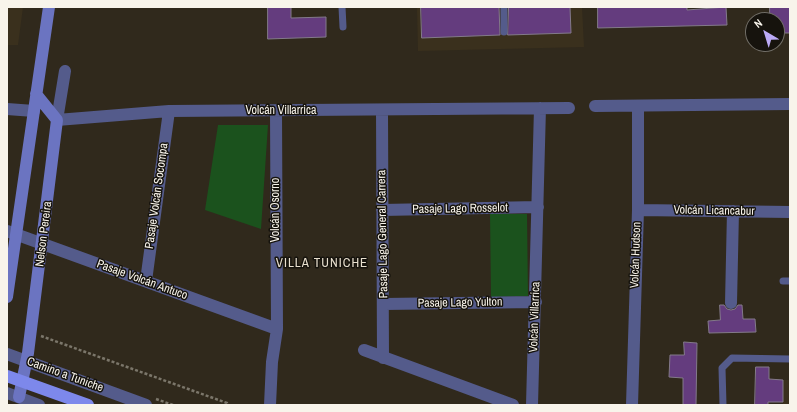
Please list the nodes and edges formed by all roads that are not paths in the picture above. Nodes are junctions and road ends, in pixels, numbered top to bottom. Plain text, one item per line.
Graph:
1 (49, 7) edge
2 (342, 7) edge
3 (504, 7) edge
4 (343, 27) dead end
5 (504, 32) dead end
6 (65, 71) dead end
7 (36, 94) junction
8 (790, 104) edge
9 (595, 106) dead end
10 (638, 106) junction
11 (540, 108) junction
12 (570, 108) dead end
13 (7, 110) edge
14 (382, 110) junction
15 (34, 111) junction
16 (168, 111) junction
17 (276, 111) junction
18 (57, 120) junction
19 (538, 207) junction
20 (382, 210) junction
21 (638, 210) junction
22 (733, 211) junction
23 (790, 212) edge
24 (12, 232) edge
25 (43, 244) junction
26 (146, 281) junction
27 (7, 297) edge
28 (536, 302) junction
29 (731, 303) dead end
30 (384, 304) junction
31 (277, 329) junction
32 (364, 350) dead end
33 (7, 354) edge
34 (383, 358) junction
35 (790, 359) edge
36 (27, 361) junction
37 (7, 376) edge
38 (7, 392) edge
39 (19, 397) junction
40 (39, 405) edge
41 (88, 405) edge
42 (146, 405) edge
43 (270, 405) edge
44 (513, 405) edge
45 (532, 405) edge
46 (632, 405) edge
47 (723, 405) edge

1 - 7 street
2 - 4 lane
3 - 5 lane
6 - 18 street, Nelson Pereira
7 - 15 street
7 - 18 street
8 - 10 street
9 - 10 street
10 - 21 street, Volcán Hudson
11 - 12 street, Volcán Villarrica
11 - 14 street, Volcán Villarrica
11 - 19 street, Volcán Villarrica
13 - 15 street
14 - 17 street, Volcán Villarrica
14 - 20 street, Pasaje Lago General Carrera
15 - 24 street
16 - 17 street, Volcán Villarrica
16 - 18 street, Volcán Villarrica
16 - 26 street, Pasaje Volcán Socompa
17 - 31 street, Volcán Osorno
18 - 25 street, Nelson Pereira
19 - 20 street, Pasaje Lago Rosselot
19 - 28 street, Volcán Villarrica
20 - 30 street, Pasaje Lago General Carrera
21 - 22 street, Volcán Licancabur
21 - 46 street, Volcán Hudson
22 - 23 street, Volcán Licancabur
22 - 29 street
24 - 25 street, Pasaje Volcán Antuco
24 - 27 street
25 - 26 street, Pasaje Volcán Antuco
25 - 36 street, Nelson Pereira
26 - 31 street, Pasaje Volcán Antuco
28 - 30 street, Pasaje Lago Yulton
28 - 45 street, Volcán Villarrica
30 - 34 street, Pasaje Lago General Carrera
31 - 43 street, Volcán Osorno
32 - 34 street
33 - 36 street, Camino a Tuniche
34 - 44 street
35 - 47 lane
36 - 39 street, Nelson Pereira
36 - 42 street, Camino a Tuniche
37 - 41 main road, Camino a Tuniche
38 - 39 street
39 - 40 street

